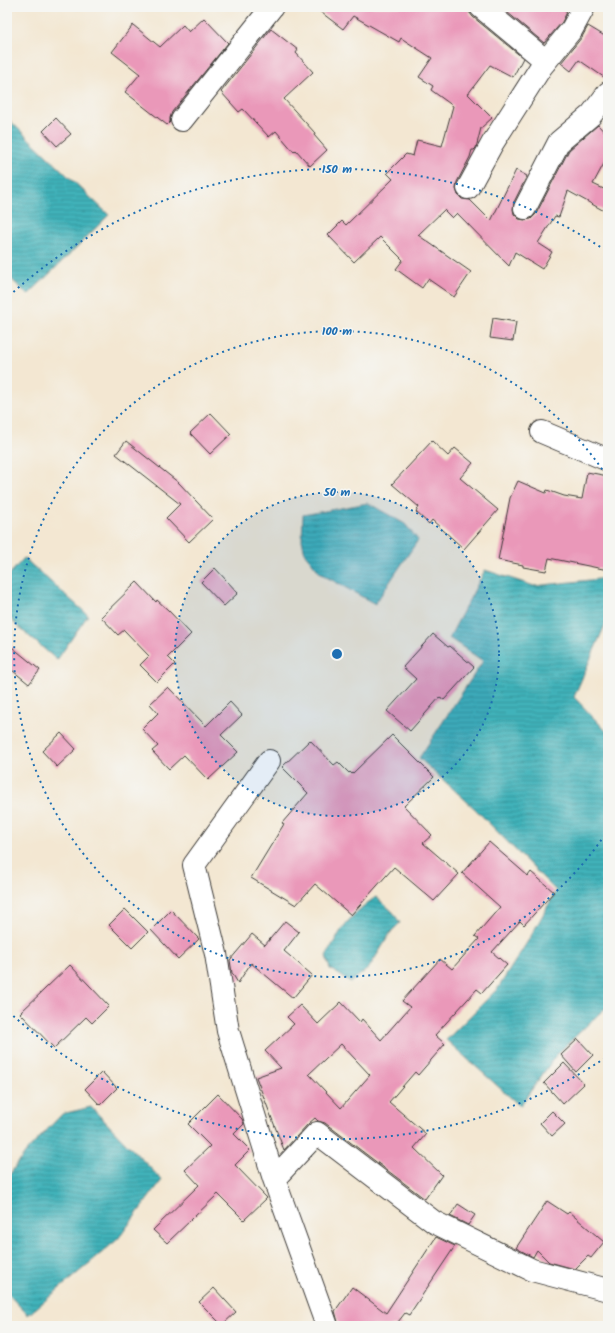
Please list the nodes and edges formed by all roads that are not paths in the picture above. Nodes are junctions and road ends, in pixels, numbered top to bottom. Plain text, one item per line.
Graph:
1 (272, 7) edge
2 (481, 7) edge
3 (584, 7) edge
4 (546, 61) junction
5 (608, 93) edge
6 (182, 120) dead end
7 (468, 188) dead end
8 (525, 208) dead end
9 (542, 432) dead end
10 (608, 460) edge
11 (268, 760) dead end
12 (274, 1180) junction
13 (608, 1290) edge
14 (327, 1326) edge

1 - 6 street
2 - 4 street
3 - 4 street
4 - 7 street
5 - 8 street
9 - 10 street
11 - 12 street
12 - 13 street
12 - 14 street

